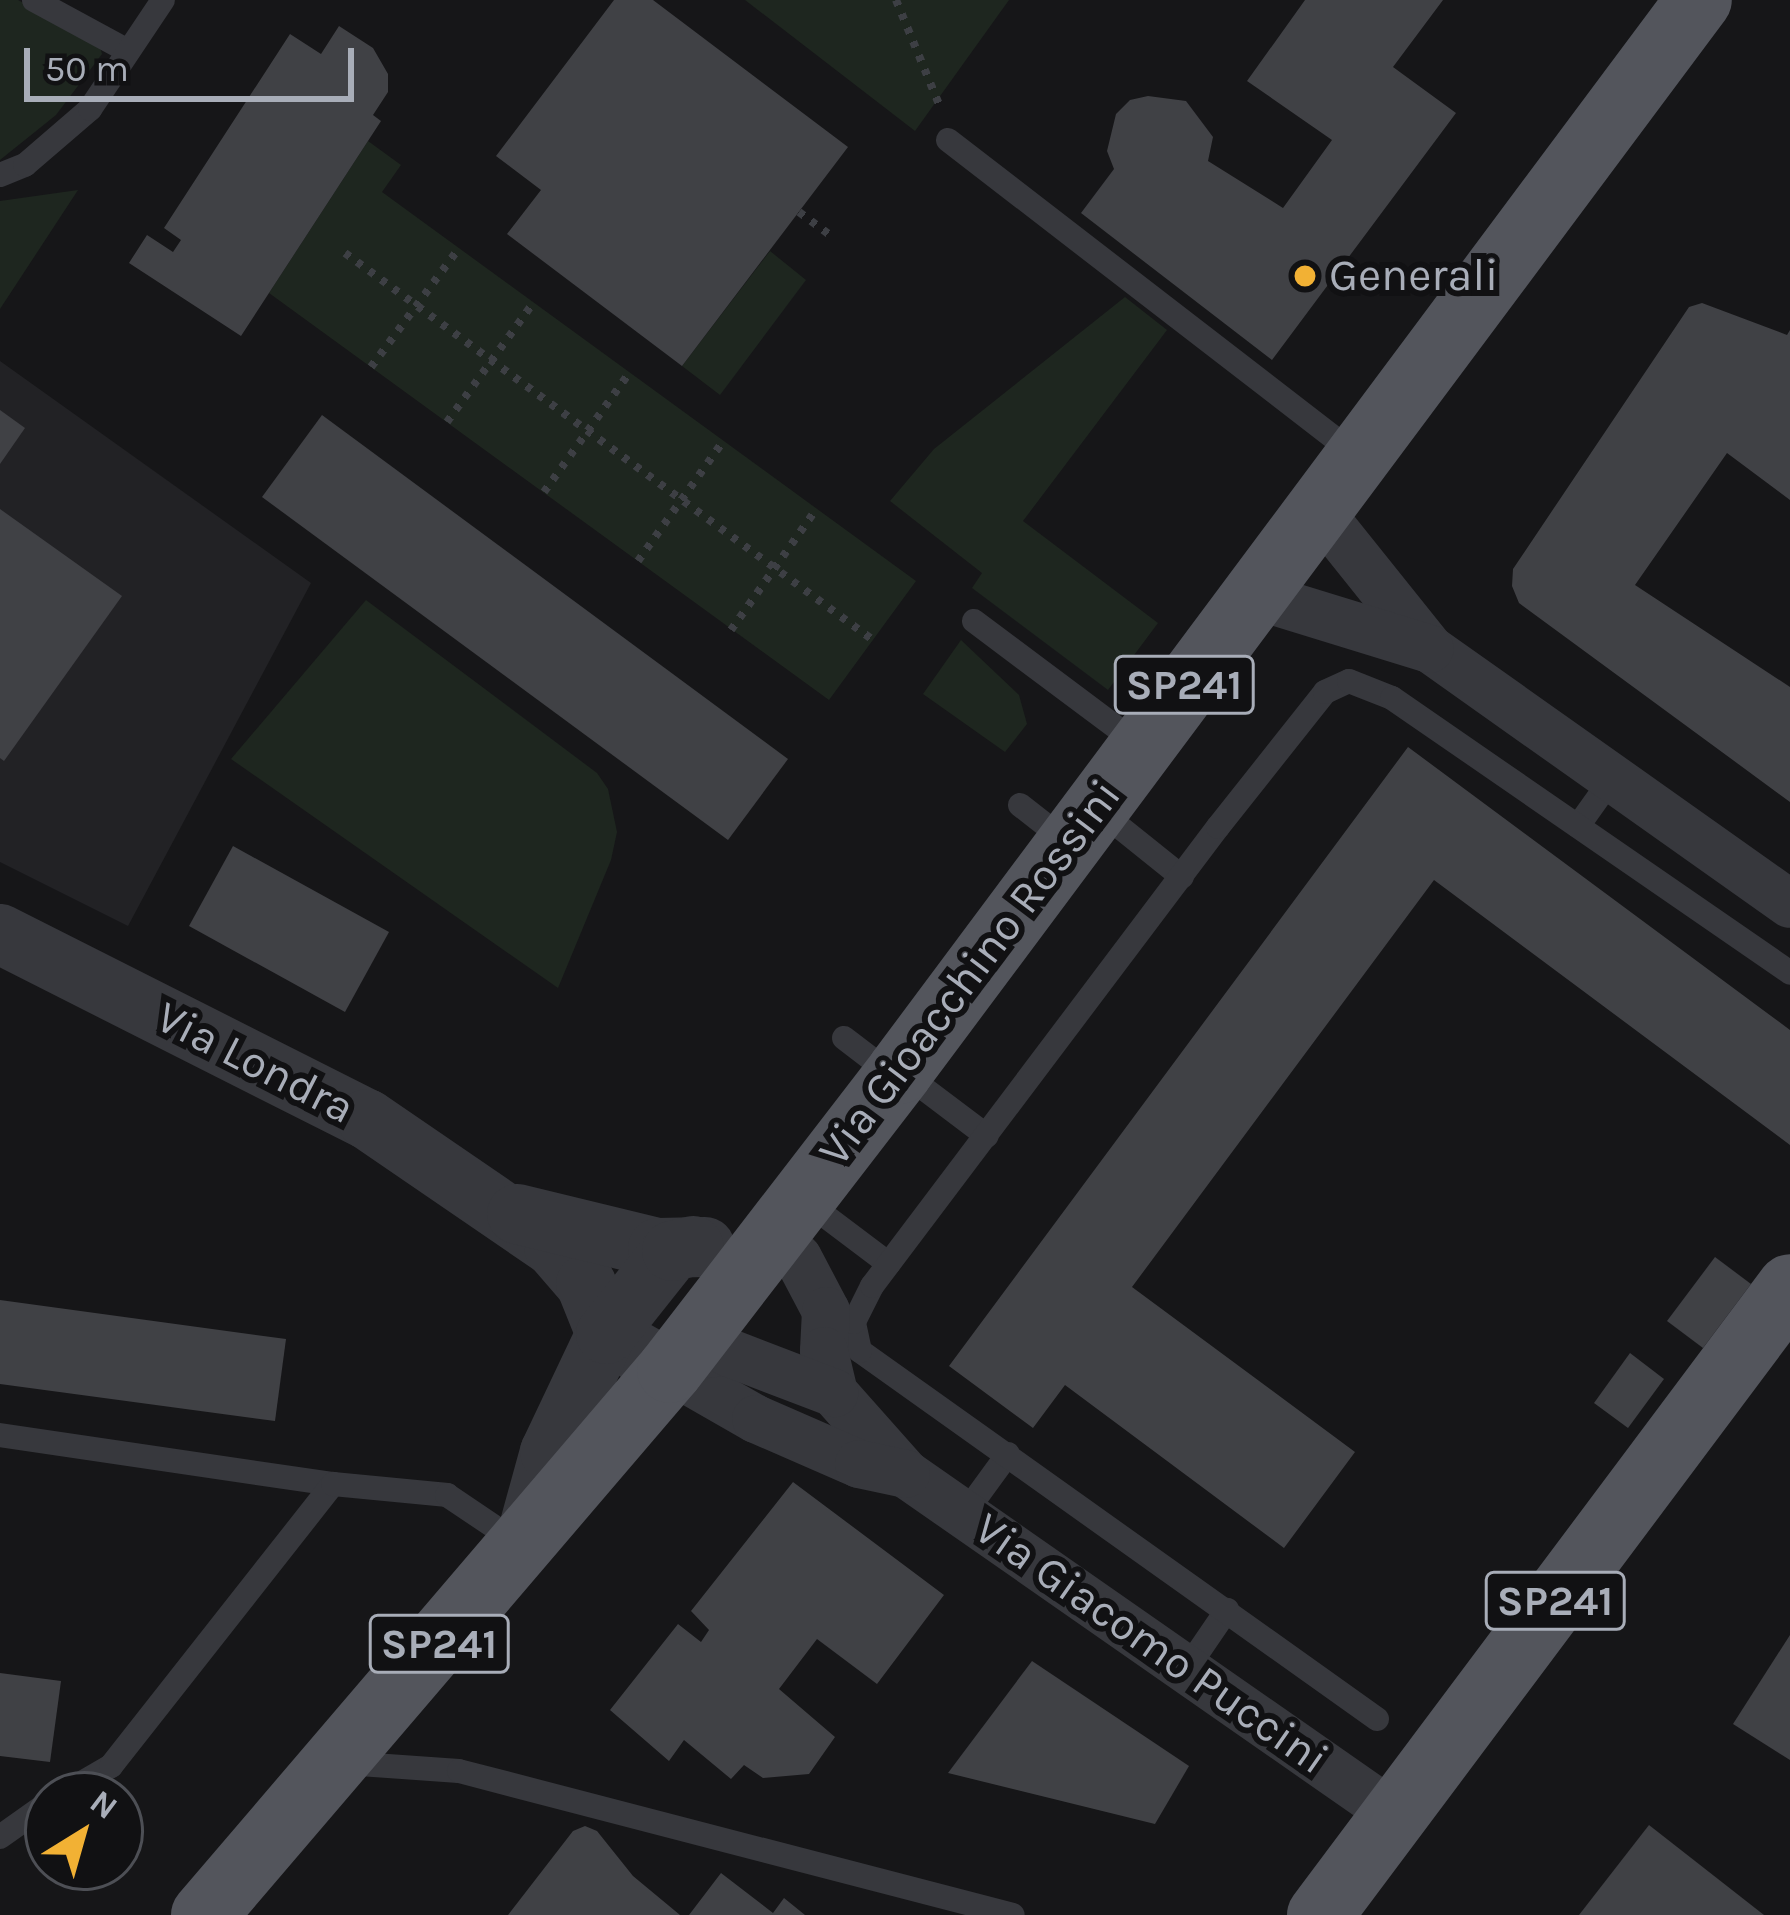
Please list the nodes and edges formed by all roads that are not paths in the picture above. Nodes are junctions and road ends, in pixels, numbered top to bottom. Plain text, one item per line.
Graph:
1 (34, 0) edge
2 (163, 0) edge
3 (1700, 0) edge
4 (128, 51) junction
5 (947, 140) road end
6 (0, 176) edge
7 (1357, 456) junction
8 (1317, 508) junction
9 (1251, 594) junction
10 (974, 621) dead end
11 (1430, 649) junction
12 (1140, 745) junction
13 (1613, 777) junction
14 (1061, 818) junction
15 (1578, 826) junction
16 (1182, 877) junction
17 (1790, 904) edge
18 (0, 934) edge
19 (1790, 973) edge
20 (844, 1038) dead end
21 (898, 1074) junction
22 (987, 1136) junction
23 (500, 1210) junction
24 (788, 1217) junction
25 (692, 1246) junction
26 (890, 1264) junction
27 (1790, 1287) edge
28 (606, 1334) junction
29 (670, 1370) junction
30 (833, 1393) junction
31 (0, 1435) edge
32 (1008, 1454) junction
33 (906, 1474) junction
34 (333, 1484) junction
35 (965, 1513) junction
36 (524, 1546) junction
37 (1227, 1610) junction
38 (1186, 1670) junction
39 (1377, 1719) dead end
40 (337, 1763) junction
41 (102, 1771) edge
42 (1395, 1815) junction
43 (204, 1915) edge
44 (1013, 1915) edge
45 (1320, 1915) edge

1 - 4 lane
2 - 4 lane
3 - 7 main road, Via Gioacchino Rossini / SP241
4 - 6 lane
5 - 7 lane
7 - 8 main road, Via Gioacchino Rossini / SP241
8 - 9 main road, Via Gioacchino Rossini / SP241
8 - 11 street
9 - 11 street
9 - 12 main road, Via Gioacchino Rossini / SP241
10 - 12 lane
11 - 13 street
12 - 14 main road, Via Gioacchino Rossini / SP241
13 - 15 lane
13 - 17 street
14 - 16 lane
14 - 21 main road, Via Gioacchino Rossini / SP241
15 - 16 lane
15 - 19 lane
16 - 22 lane
18 - 23 street, Via Londra
20 - 21 lane
21 - 22 lane
21 - 24 main road, Via Gioacchino Rossini / SP241
22 - 26 lane
23 - 25 street, Via Londra
23 - 28 street, Via Londra
24 - 25 street, Via Londra
24 - 26 lane
24 - 29 main road, Via Gioacchino Rossini / SP241
24 - 30 street
25 - 28 street
26 - 32 lane
27 - 42 main road, SP241
28 - 29 street
28 - 36 street
29 - 30 street, Via Giacomo Puccini
29 - 33 street, Via Giacomo Puccini
29 - 36 main road, Via Gioacchino Rossini / SP241
30 - 33 street, Via Giacomo Puccini
31 - 34 lane
32 - 35 lane
32 - 37 lane
33 - 35 street, Via Giacomo Puccini
34 - 36 lane
34 - 41 lane
35 - 38 street, Via Giacomo Puccini
36 - 40 main road, Via Gioacchino Rossini / SP241
37 - 38 lane
37 - 39 lane
38 - 42 street, Via Giacomo Puccini
40 - 43 main road, Via Gioacchino Rossini / SP241
40 - 44 lane
42 - 45 main road, SP241

